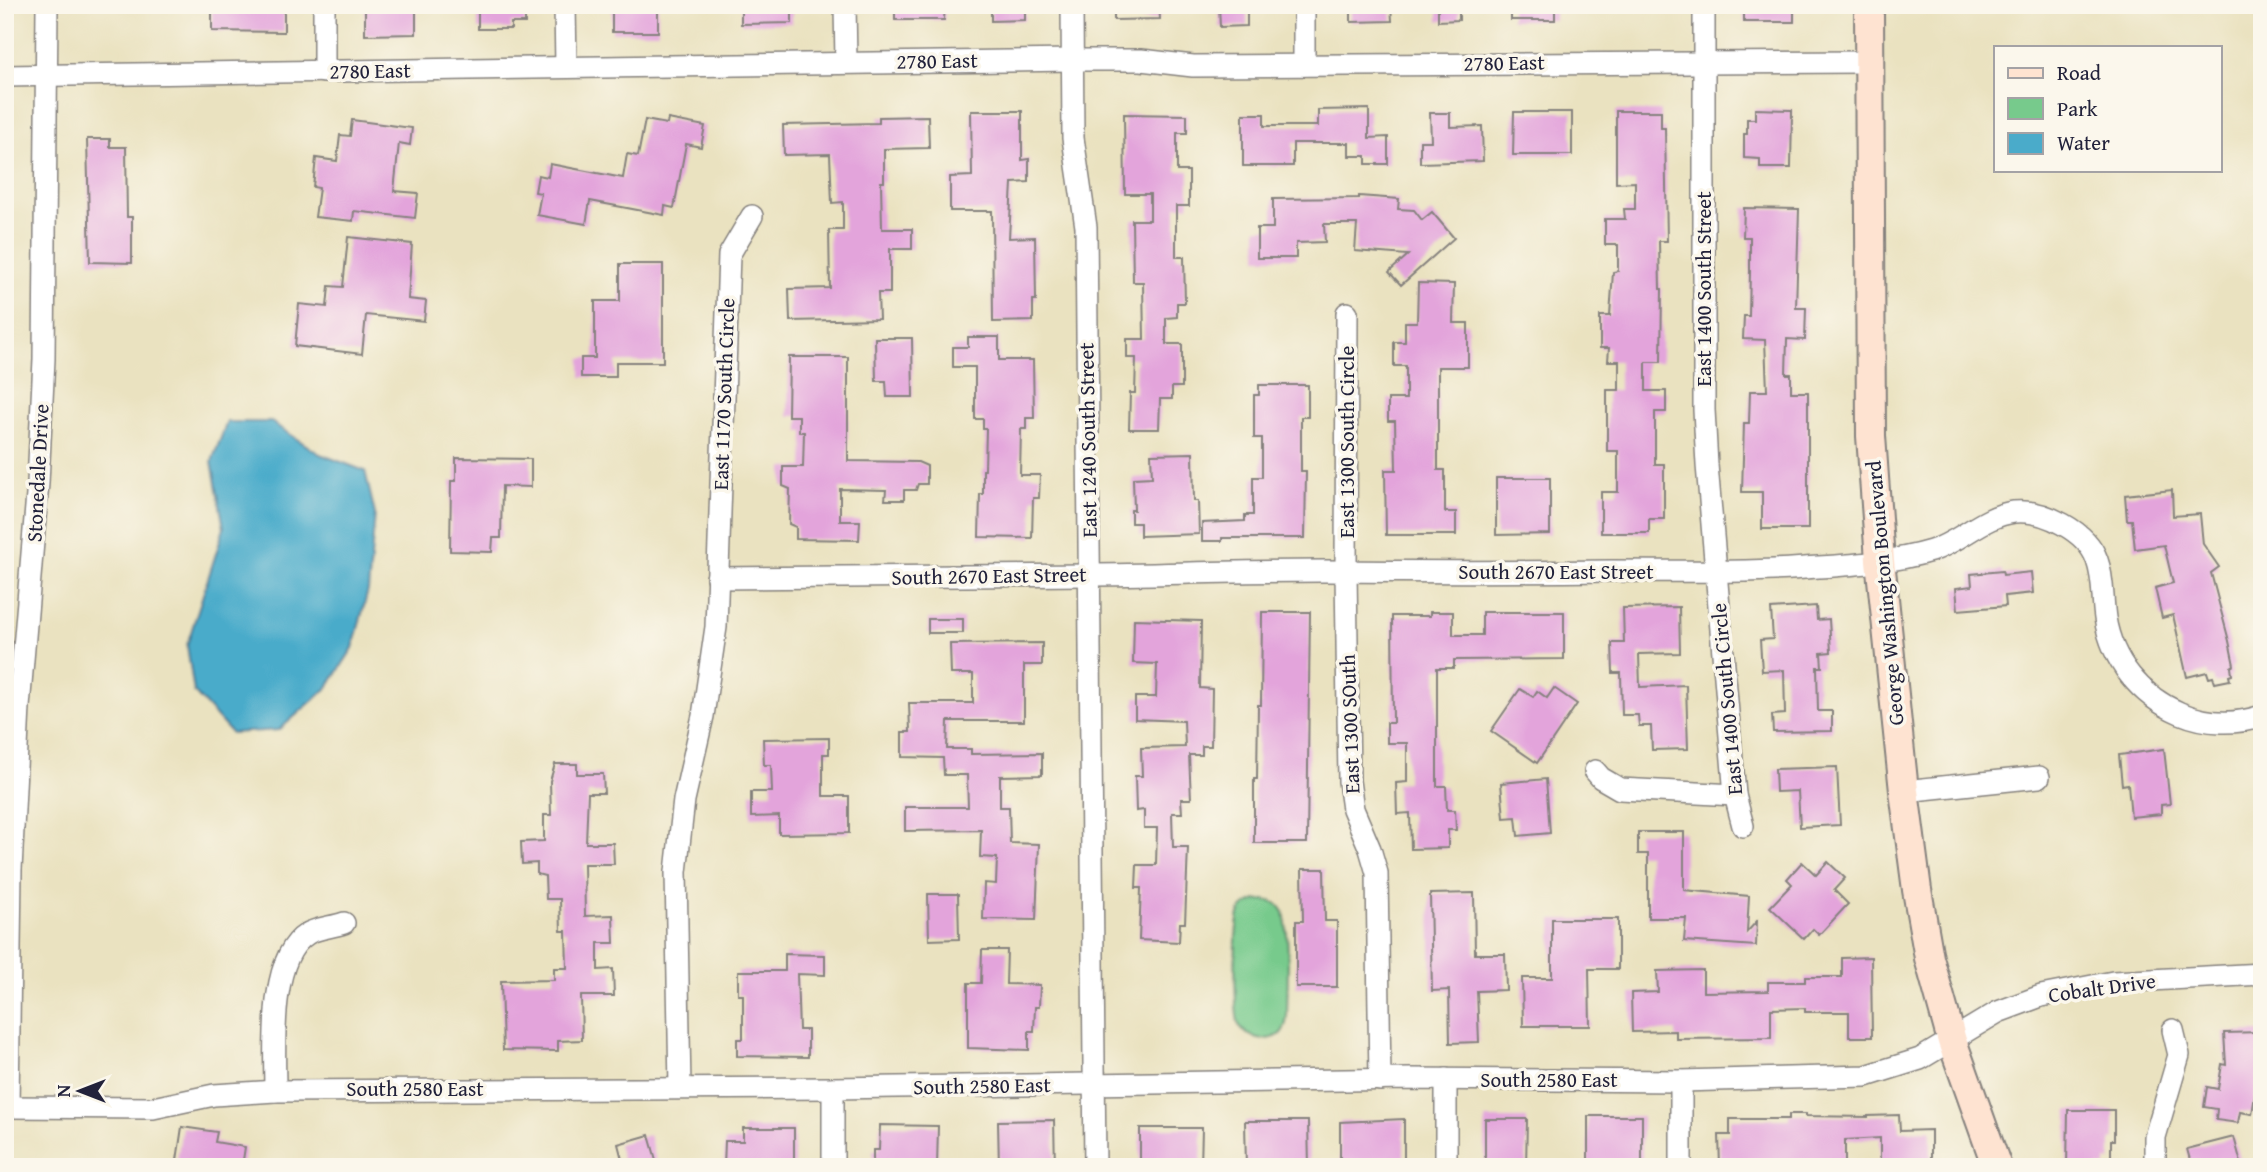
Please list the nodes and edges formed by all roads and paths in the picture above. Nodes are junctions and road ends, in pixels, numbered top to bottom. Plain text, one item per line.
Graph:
1 (47, 5) edge
2 (324, 5) edge
3 (565, 5) edge
4 (845, 5) edge
5 (1072, 5) edge
6 (1304, 5) edge
7 (1704, 5) edge
8 (1869, 5) edge
9 (1072, 60) junction
10 (846, 62) junction
11 (1704, 62) junction
12 (1868, 62) junction
13 (1304, 65) junction
14 (566, 67) junction
15 (324, 72) junction
16 (5, 76) edge
17 (46, 76) junction
18 (752, 216) dead end
19 (1347, 313) dead end
20 (1880, 560) junction
21 (1346, 572) junction
22 (1716, 572) junction
23 (1089, 575) junction
24 (717, 578) junction
25 (12, 707) edge
26 (2262, 716) edge
27 (1595, 771) dead end
28 (2039, 777) dead end
29 (1904, 791) junction
30 (1735, 795) junction
31 (1743, 826) dead end
32 (344, 923) dead end
33 (2262, 974) edge
34 (2173, 1030) dead end
35 (1952, 1041) junction
36 (1446, 1079) junction
37 (1380, 1080) junction
38 (1681, 1081) junction
39 (1094, 1085) junction
40 (680, 1087) junction
41 (833, 1088) junction
42 (275, 1091) junction
43 (7, 1107) edge
44 (833, 1167) edge
45 (1095, 1167) edge
46 (1446, 1167) edge
47 (1681, 1167) edge
48 (1997, 1167) edge
49 (2155, 1167) edge

1 - 17 street, Stonedale Drive
2 - 15 street
3 - 14 street
4 - 10 street
5 - 9 street, East 1240 South Street
6 - 13 street
7 - 11 street, East 1400 South Street
8 - 12 main road, George Washington Boulevard
9 - 10 street, 2780 East
9 - 13 street, 2780 East
9 - 23 street, East 1240 South Street
10 - 14 street, 2780 East
11 - 12 street, 2780 East
11 - 13 street, 2780 East
11 - 22 street, East 1400 South Street
12 - 20 main road, George Washington Boulevard
14 - 15 street, 2780 East
15 - 17 street, 2780 East
16 - 17 street, 2780 East
17 - 25 street, Stonedale Drive
18 - 24 street, East 1170 South Circle
19 - 21 street, East 1300 South Circle
20 - 22 street, South 2670 East Street
20 - 26 street, South 2670 East Street
20 - 29 main road, George Washington Boulevard
21 - 22 street, South 2670 East Street
21 - 23 street, South 2670 East Street
21 - 37 street, East 1300 SOuth
22 - 30 street, East 1400 South Circle
23 - 24 street, South 2670 East Street
23 - 39 street, East 1240 South Street
24 - 40 street, East 1170 South Circle
25 - 43 street, Stonedale Drive
27 - 30 street
28 - 29 street
29 - 35 main road, George Washington Boulevard
30 - 31 street, East 1400 South Circle
32 - 42 street
33 - 35 street, Cobalt Drive
34 - 49 street
35 - 38 street, South 2580 East
35 - 48 main road, George Washington Boulevard
36 - 37 street, South 2580 East
36 - 38 street, South 2580 East
36 - 46 street
37 - 39 street, South 2580 East
38 - 47 street
39 - 41 street, South 2580 East
39 - 45 street, East 1240 South Street
40 - 41 street, South 2580 East
40 - 42 street, South 2580 East
41 - 44 street
42 - 43 street, South 2580 East

